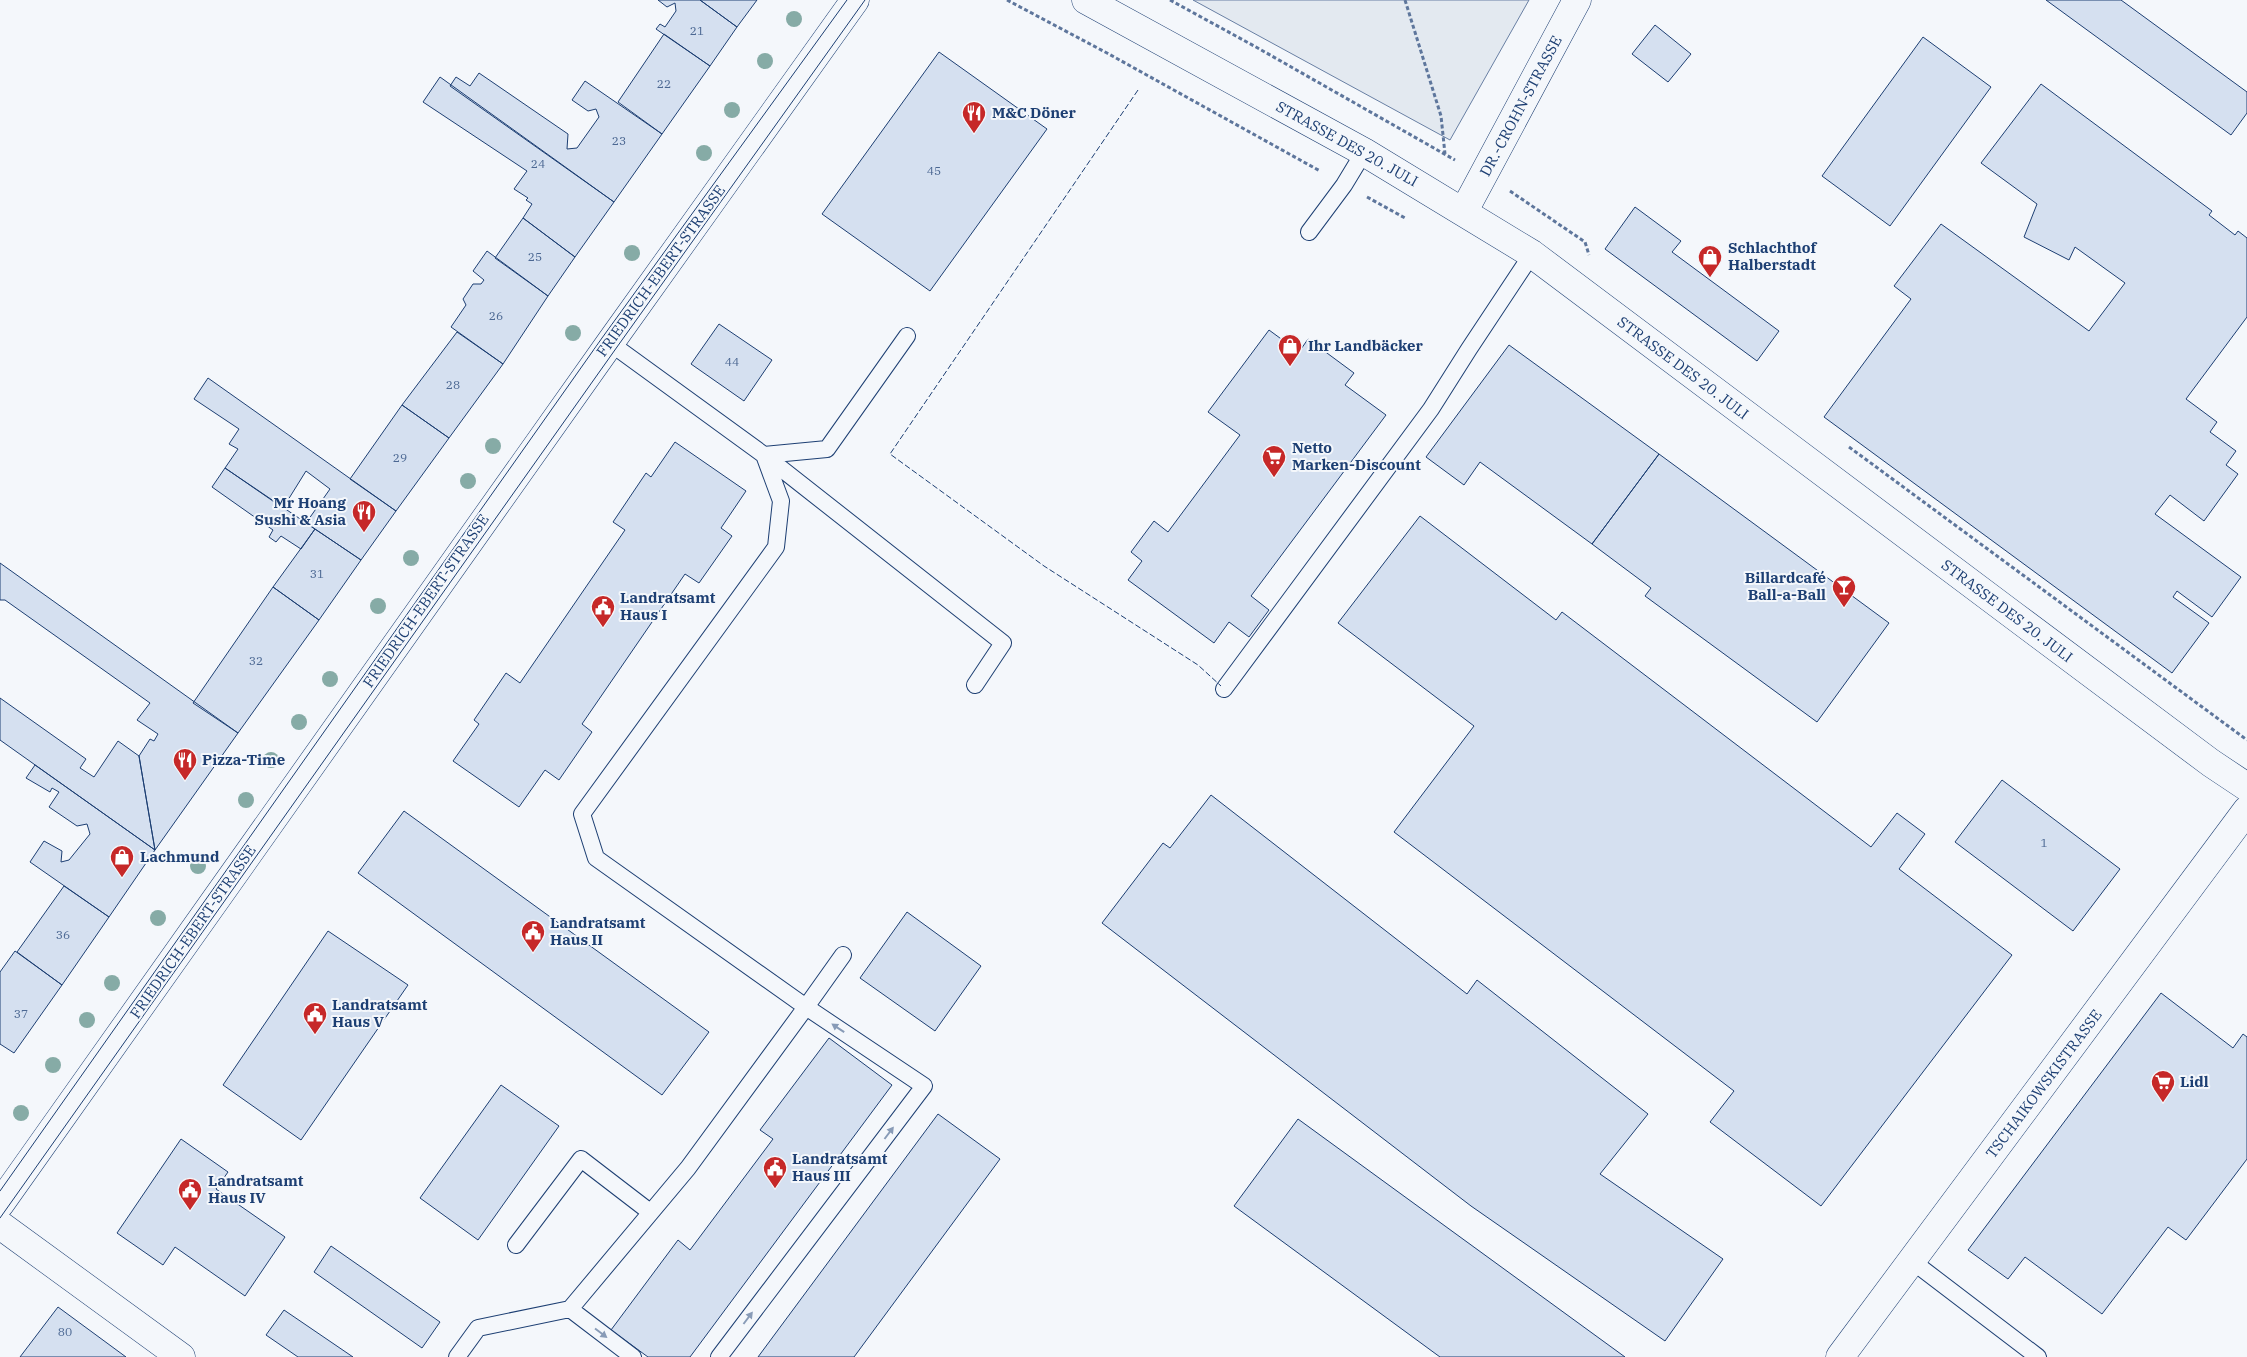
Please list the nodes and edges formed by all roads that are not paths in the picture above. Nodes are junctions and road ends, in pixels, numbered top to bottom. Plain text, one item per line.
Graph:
1 (855, 0) edge
2 (1086, 0) edge
3 (1577, 0) edge
4 (1364, 152) junction
5 (1464, 211) junction
6 (1309, 232) dead end
7 (1532, 254) junction
8 (907, 336) dead end
9 (610, 343) junction
10 (764, 455) junction
11 (975, 684) dead end
12 (1224, 689) dead end
13 (2247, 787) edge
14 (2247, 810) edge
15 (843, 955) dead end
16 (806, 1007) junction
17 (0, 1204) edge
18 (650, 1212) junction
19 (0, 1225) edge
20 (516, 1245) dead end
21 (1912, 1261) junction
22 (570, 1309) junction
23 (181, 1357) edge
24 (457, 1357) edge
25 (633, 1357) edge
26 (719, 1357) edge
27 (1840, 1357) edge
28 (2038, 1357) edge

1 - 9 street, FRIEDRICH-EBERT-STRASSE
2 - 4 street, STRASSE DES 20. JULI
3 - 5 street, DR.-CROHN-STRASSE
4 - 5 street, STRASSE DES 20. JULI
4 - 6 lane
5 - 7 street, STRASSE DES 20. JULI
7 - 12 lane
7 - 13 street, STRASSE DES 20. JULI
8 - 10 lane
9 - 10 lane
9 - 17 street, FRIEDRICH-EBERT-STRASSE
10 - 11 lane
10 - 16 lane
14 - 21 street, TSCHAIKOWSKISTRASSE
15 - 16 lane
16 - 18 lane
26 -> 16 lane
18 - 20 lane
18 - 22 lane
19 - 23 street
21 - 27 street, TSCHAIKOWSKISTRASSE
21 - 28 lane
22 - 24 lane
22 -> 25 lane

